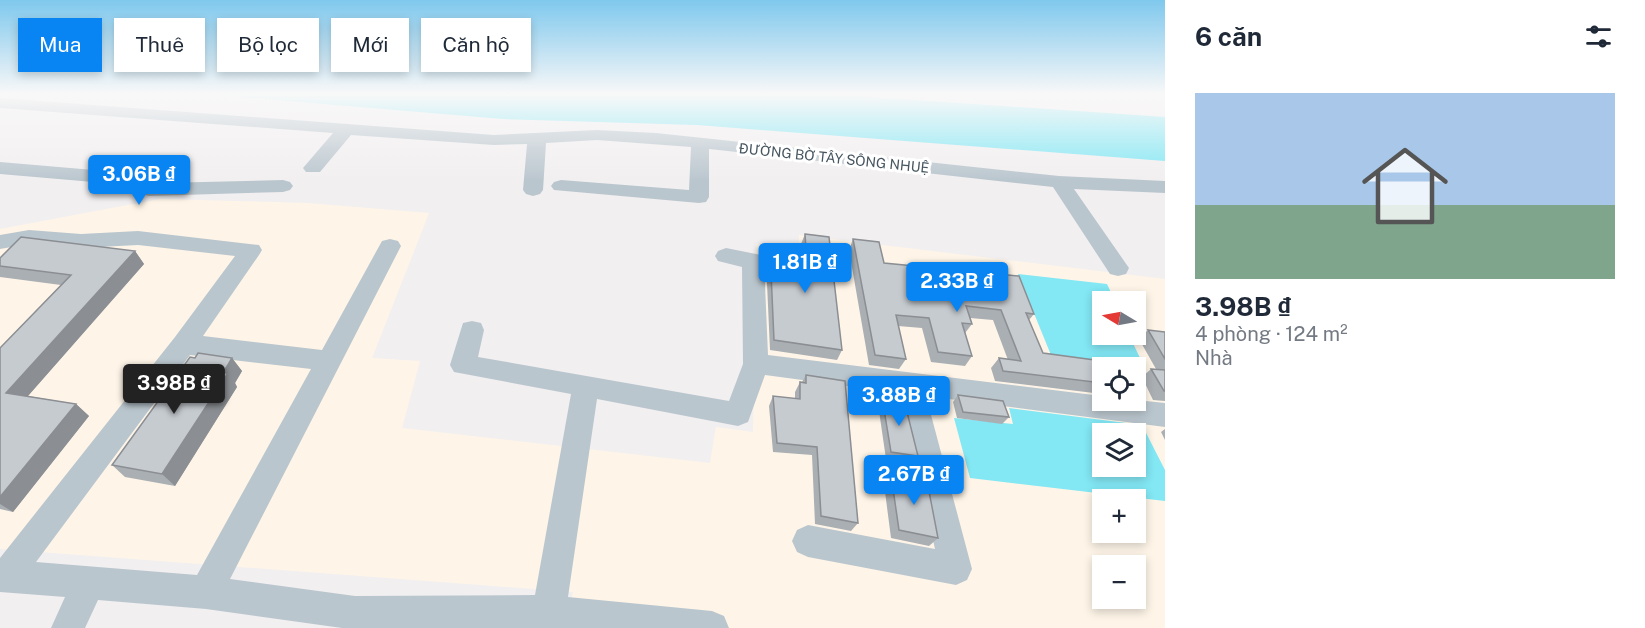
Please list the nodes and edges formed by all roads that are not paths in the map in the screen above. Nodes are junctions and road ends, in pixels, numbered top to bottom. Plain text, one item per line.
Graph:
1 (274, 123) edge
2 (345, 131) junction
3 (537, 138) junction
4 (700, 143) junction
5 (0, 168) edge
6 (313, 168) dead end
7 (1059, 183) junction
8 (284, 186) dead end
9 (561, 186) dead end
10 (1165, 187) edge
11 (533, 190) dead end
12 (30, 237) junction
13 (0, 242) edge
14 (390, 246) dead end
15 (726, 256) dead end
16 (0, 266) edge
17 (1118, 268) dead end
18 (472, 330) dead end
19 (184, 344) junction
20 (328, 361) junction
21 (756, 364) junction
22 (910, 384) junction
23 (586, 386) junction
24 (1165, 415) edge
25 (808, 541) dead end
26 (3, 576) edge
27 (89, 582) junction
28 (206, 592) junction
29 (546, 620) edge
30 (364, 621) edge
31 (68, 628) edge
32 (712, 628) edge

1 - 2 street, ĐƯỜNG BỜ TÂY SÔNG NHUỆ
2 - 3 street, ĐƯỜNG BỜ TÂY SÔNG NHUỆ
2 - 6 street
3 - 4 street, ĐƯỜNG BỜ TÂY SÔNG NHUỆ
3 - 11 street
4 - 7 street, ĐƯỜNG BỜ TÂY SÔNG NHUỆ
4 - 9 street
5 - 8 street
7 - 10 street, ĐƯỜNG BỜ TÂY SÔNG NHUỆ
7 - 17 street
12 - 13 street
12 - 16 street
12 - 19 street
14 - 20 street
15 - 21 street
18 - 23 street
19 - 20 street
19 - 26 street
20 - 28 street
21 - 22 street
21 - 23 street
22 - 24 street
22 - 25 street
23 - 29 street
26 - 27 street
27 - 28 street
27 - 31 street
28 - 30 street
29 - 30 street
29 - 32 street

